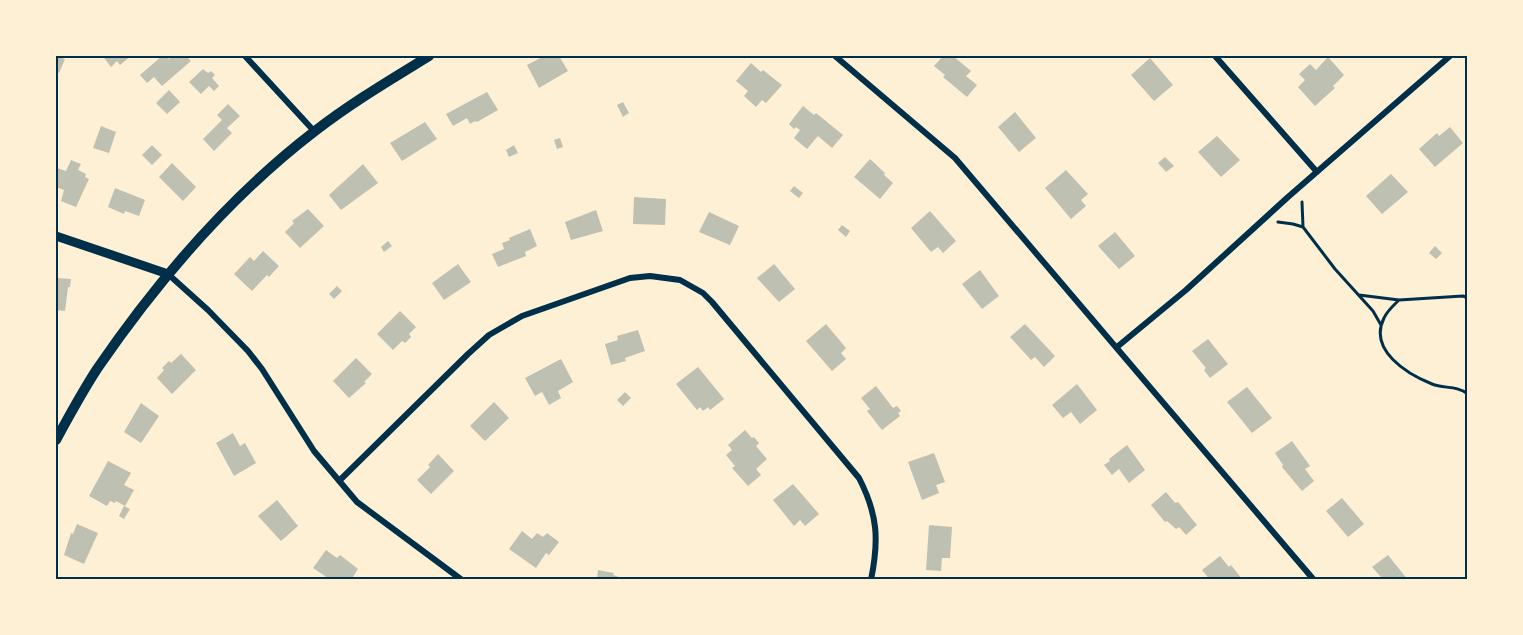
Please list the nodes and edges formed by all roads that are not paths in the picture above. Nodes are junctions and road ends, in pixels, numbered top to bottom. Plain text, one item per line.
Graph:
1 (245, 56) edge
2 (429, 56) edge
3 (835, 56) edge
4 (1215, 56) edge
5 (1450, 56) edge
6 (314, 131) junction
7 (1317, 172) junction
8 (56, 236) edge
9 (168, 274) junction
10 (1117, 347) junction
11 (56, 440) edge
12 (339, 481) junction
13 (462, 579) edge
14 (870, 579) edge
15 (1314, 579) edge

1 - 6 street
2 - 6 main road
3 - 10 street
4 - 7 street
5 - 7 street
6 - 9 main road
7 - 10 street
8 - 9 street
9 - 11 main road
9 - 12 street
10 - 15 street
12 - 13 street
12 - 14 street

